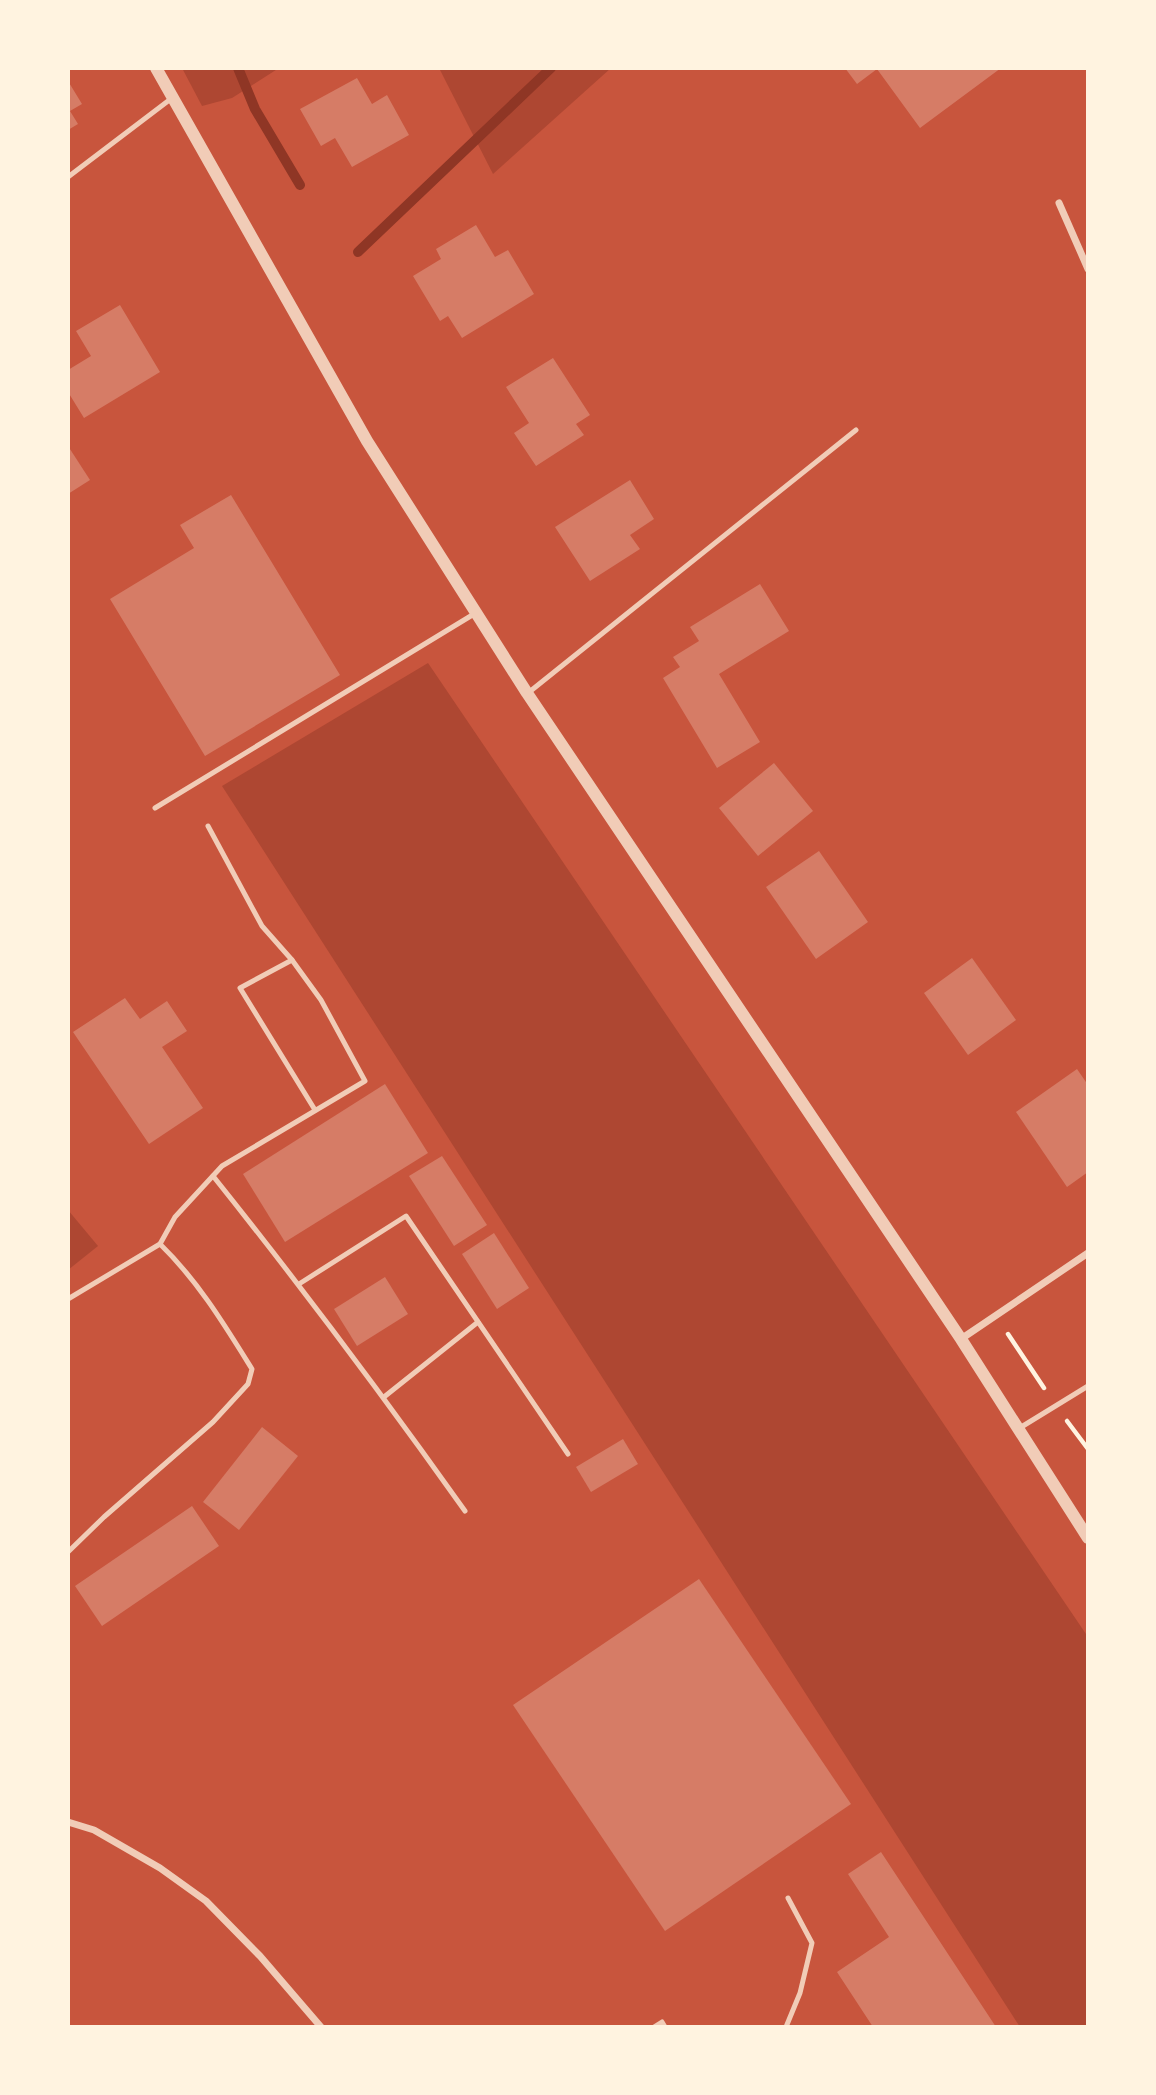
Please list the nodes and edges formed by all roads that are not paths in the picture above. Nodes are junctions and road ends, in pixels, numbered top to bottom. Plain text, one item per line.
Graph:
1 (156, 68) edge
2 (172, 98) junction
3 (68, 177) edge
4 (1059, 203) dead end
5 (1088, 269) edge
6 (856, 430) dead end
7 (477, 613) junction
8 (527, 693) junction
9 (155, 808) dead end
10 (208, 826) dead end
11 (292, 960) junction
12 (315, 1110) junction
13 (213, 1176) junction
14 (160, 1244) junction
15 (1088, 1253) edge
16 (299, 1284) junction
17 (68, 1299) edge
18 (478, 1322) junction
19 (961, 1339) junction
20 (1088, 1386) edge
21 (384, 1397) junction
22 (1018, 1429) junction
23 (568, 1454) dead end
24 (465, 1511) dead end
25 (1088, 1538) edge
26 (68, 1552) edge
27 (68, 1822) edge
28 (788, 1898) dead end
29 (321, 2027) edge
30 (654, 2027) edge
31 (665, 2027) edge
32 (786, 2027) edge

1 - 2 street
2 - 3 lane
2 - 7 street
4 - 5 street
6 - 8 lane
7 - 8 street
7 - 9 lane
8 - 19 street
10 - 11 lane
11 - 12 lane
11 - 12 lane
12 - 13 lane
13 - 14 lane
13 - 16 lane
14 - 17 lane
14 - 26 lane
15 - 19 street
16 - 18 lane
16 - 21 lane
18 - 21 lane
18 - 23 lane
19 - 22 street
20 - 22 lane
21 - 24 lane
22 - 25 street
27 - 29 street
28 - 32 lane
30 - 31 lane

